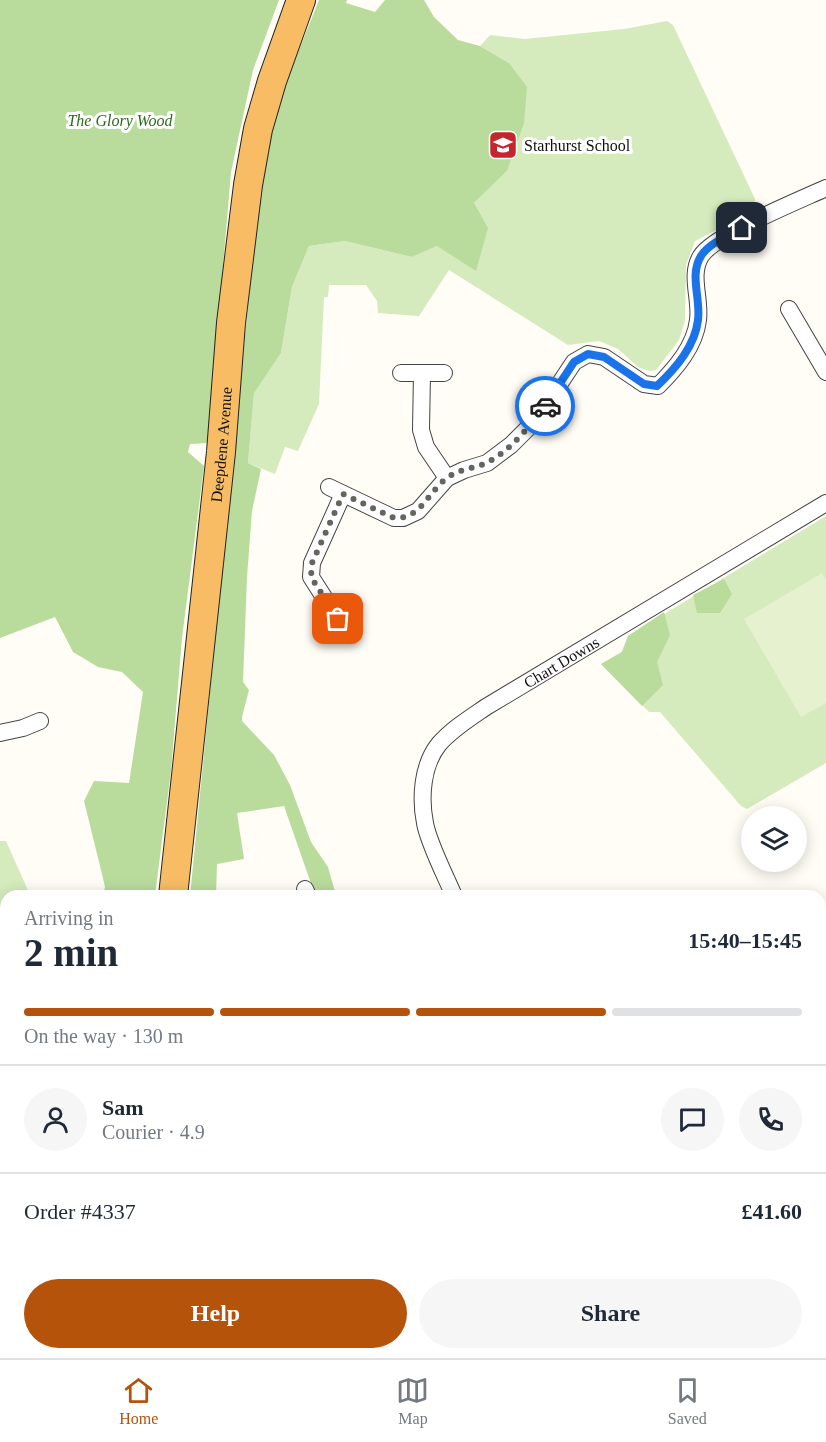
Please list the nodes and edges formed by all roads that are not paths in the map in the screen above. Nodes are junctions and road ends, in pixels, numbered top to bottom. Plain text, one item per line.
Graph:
1 (301, 0) edge
2 (826, 188) edge
3 (789, 309) dead end
4 (826, 372) edge
5 (401, 373) dead end
6 (422, 373) junction
7 (444, 373) dead end
8 (447, 478) junction
9 (826, 503) edge
10 (338, 619) dead end
11 (40, 721) dead end
12 (0, 733) edge
13 (174, 890) edge
14 (452, 890) edge

1 - 13 highway, Deepdene Avenue
2 - 8 street
3 - 4 street
5 - 6 street
6 - 7 street
6 - 8 street
8 - 10 street
9 - 14 street, Chart Downs
11 - 12 street

